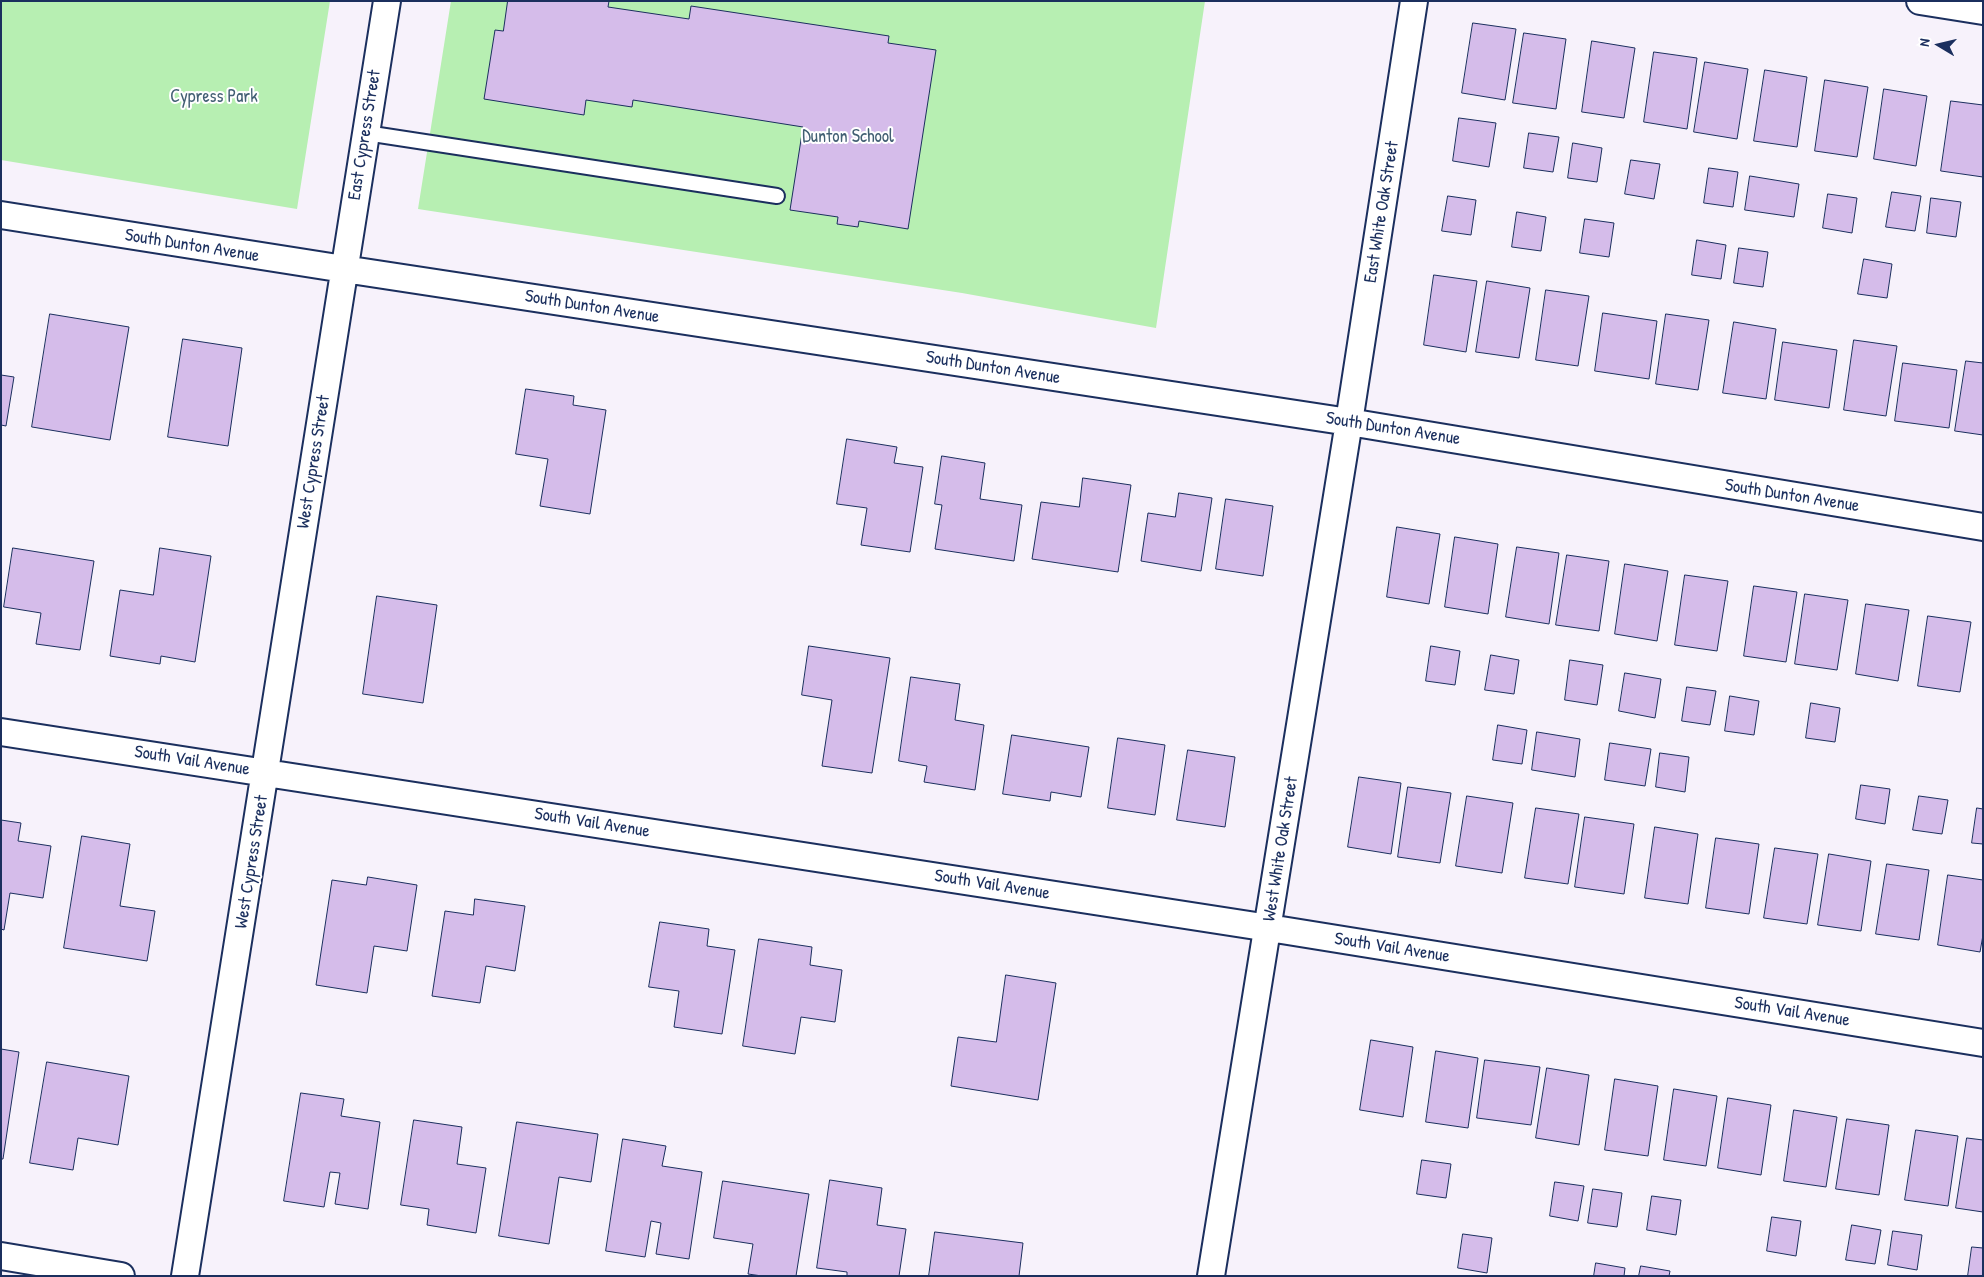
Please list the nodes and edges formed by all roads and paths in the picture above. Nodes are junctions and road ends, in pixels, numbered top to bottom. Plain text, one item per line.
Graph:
1 (387, 1) edge
2 (1414, 1) edge
3 (1920, 1) edge
4 (1983, 11) edge
5 (366, 133) junction
6 (777, 196) dead end
7 (1, 216) edge
8 (344, 270) junction
9 (1349, 422) junction
10 (1983, 527) edge
11 (1, 732) edge
12 (266, 772) junction
13 (1269, 928) junction
14 (1983, 1043) edge
15 (1, 1256) edge
16 (121, 1276) edge
17 (185, 1276) edge
18 (1211, 1276) edge

1 - 5 street, East Cypress Street
2 - 9 street, East White Oak Street
3 - 4 street
5 - 6 lane
5 - 8 street, East Cypress Street
7 - 8 street, South Dunton Avenue
8 - 9 street, South Dunton Avenue
8 - 12 street, West Cypress Street
9 - 10 street, South Dunton Avenue
9 - 13 street, West White Oak Street
11 - 12 street, South Vail Avenue
12 - 13 street, South Vail Avenue
12 - 17 street, West Cypress Street
13 - 14 street, South Vail Avenue
13 - 18 street, West White Oak Street
15 - 16 street

